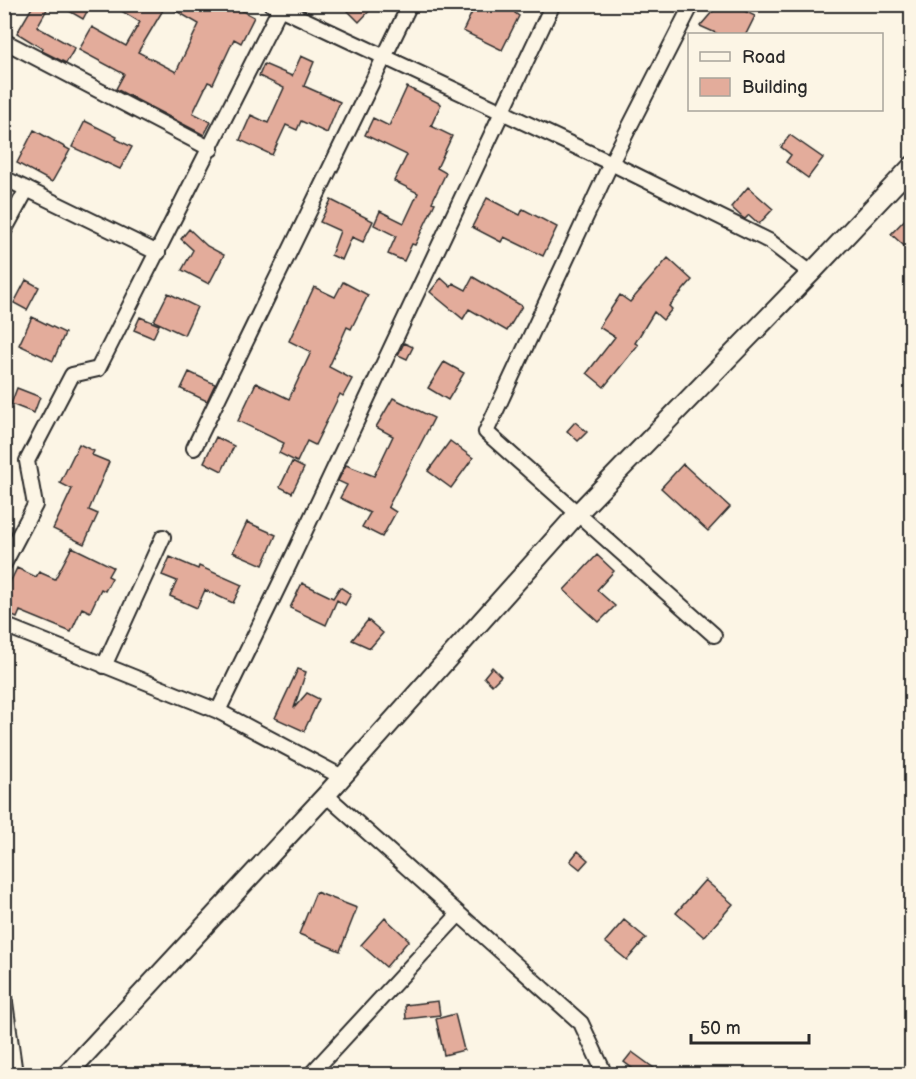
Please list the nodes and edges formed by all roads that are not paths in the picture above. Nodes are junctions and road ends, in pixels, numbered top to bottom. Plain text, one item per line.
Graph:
1 (410, 4) edge
2 (553, 4) edge
3 (692, 4) edge
4 (278, 6) edge
5 (4, 41) edge
6 (385, 56) junction
7 (502, 111) junction
8 (211, 149) junction
9 (611, 163) junction
10 (912, 166) edge
11 (4, 178) edge
12 (27, 189) junction
13 (4, 231) edge
14 (158, 253) junction
15 (811, 273) junction
16 (194, 448) dead end
17 (579, 512) junction
18 (163, 537) dead end
19 (4, 564) edge
20 (4, 625) edge
21 (714, 635) dead end
22 (104, 666) junction
23 (218, 711) junction
24 (342, 777) junction
25 (326, 795) junction
26 (459, 914) junction
27 (4, 995) edge
28 (15, 1074) edge
29 (67, 1074) edge
30 (311, 1074) edge
31 (603, 1074) edge

1 - 6 street
2 - 7 street
3 - 9 street
4 - 6 street
4 - 8 street
5 - 8 street
6 - 7 street
6 - 16 street
7 - 9 street
7 - 23 street
8 - 14 street
9 - 15 street
9 - 17 street
10 - 15 street
11 - 12 street
12 - 13 street
12 - 14 street
14 - 19 street
15 - 17 street
17 - 21 street
17 - 24 street
18 - 22 street
20 - 22 street
22 - 23 street
23 - 24 street
24 - 25 street
25 - 26 street
25 - 29 street
26 - 30 street
26 - 31 street
27 - 28 street

